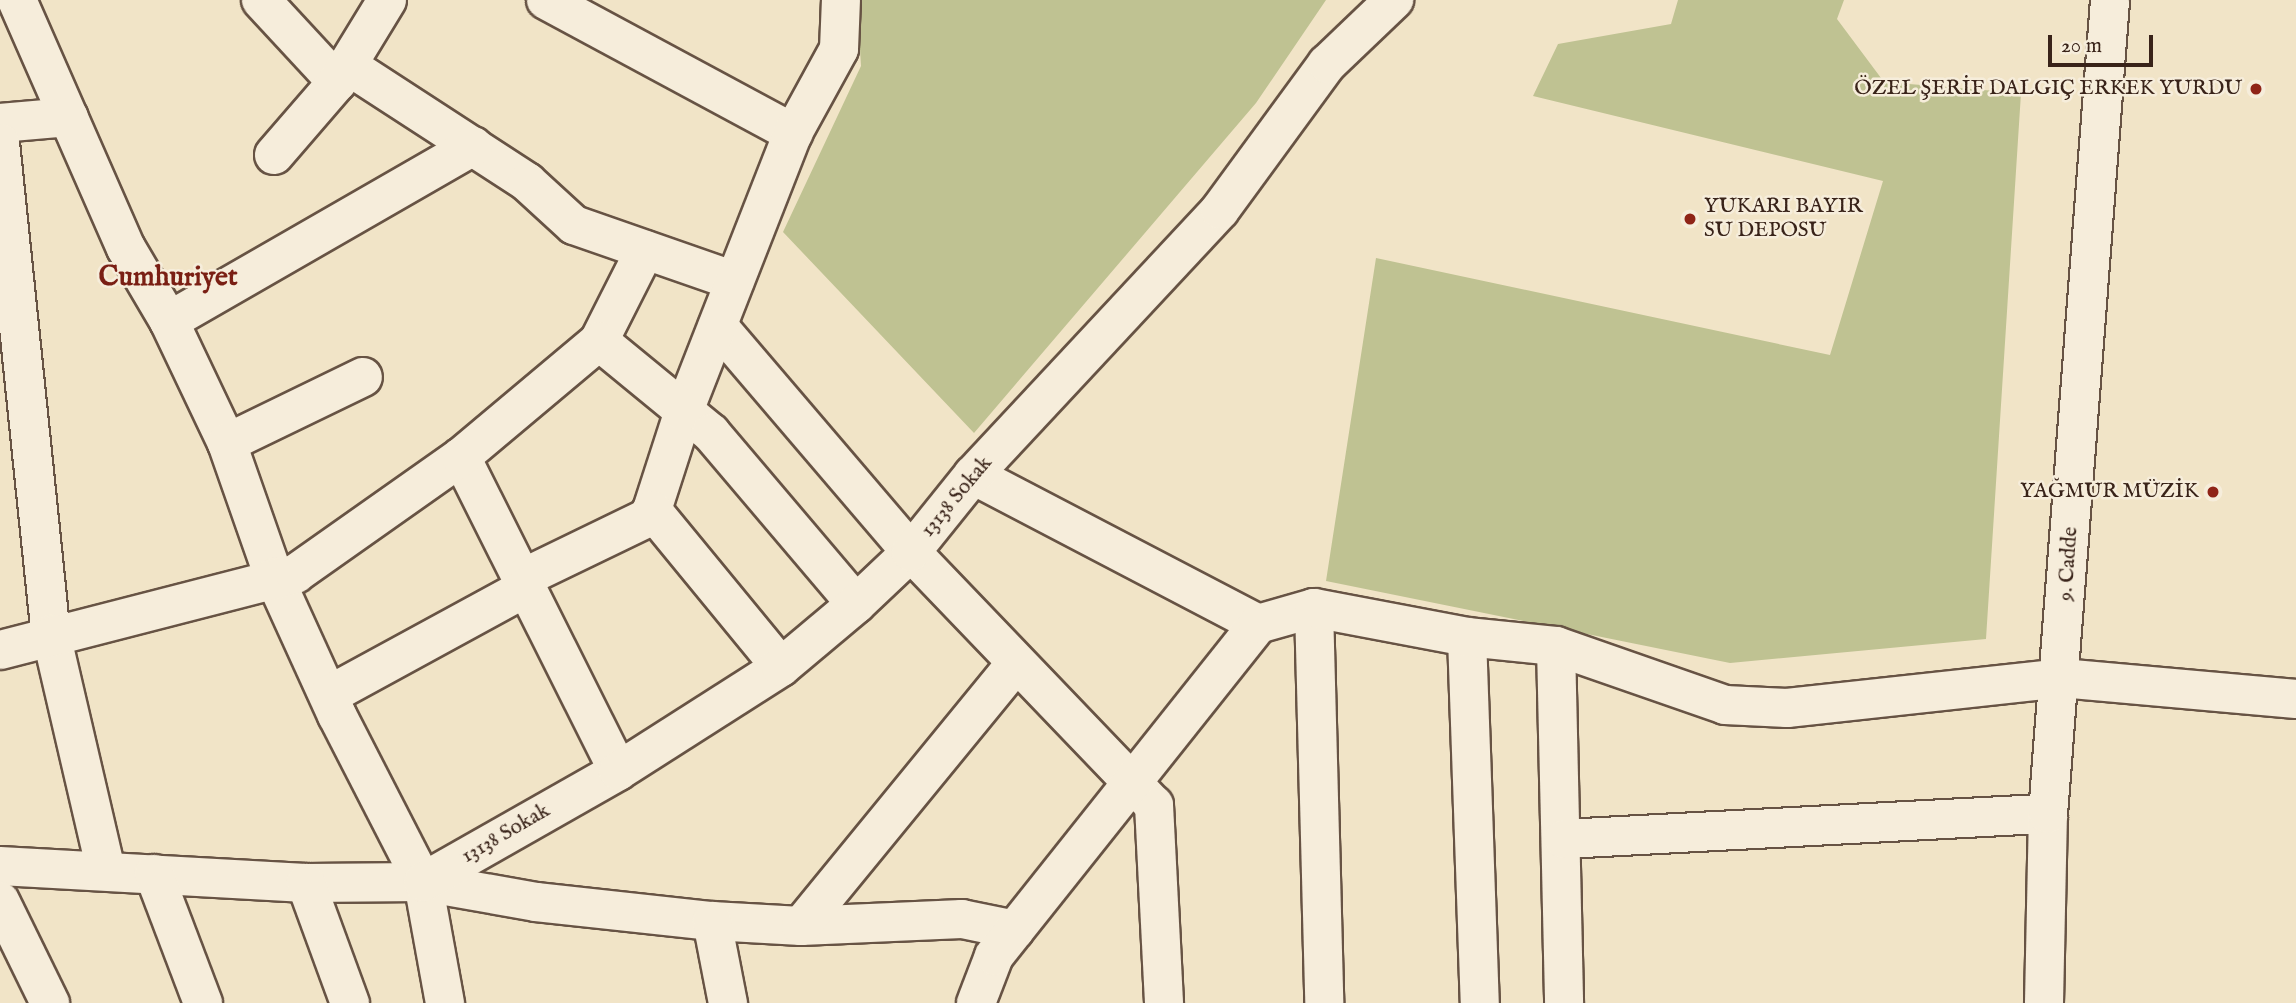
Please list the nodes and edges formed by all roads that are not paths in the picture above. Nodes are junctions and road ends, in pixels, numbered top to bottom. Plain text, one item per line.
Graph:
1 (17, 0) edge
2 (261, 0) edge
3 (387, 0) edge
4 (546, 0) edge
5 (841, 0) edge
6 (1362, 0) edge
7 (1394, 0) edge
8 (2110, 0) edge
9 (605, 13) edge
10 (1328, 64) junction
11 (342, 74) junction
12 (69, 117) junction
13 (0, 123) edge
14 (793, 133) junction
15 (0, 143) edge
16 (473, 146) junction
17 (274, 155) dead end
18 (645, 250) junction
19 (736, 281) junction
20 (169, 321) junction
21 (718, 326) junction
22 (599, 341) junction
23 (363, 377) dead end
24 (684, 411) junction
25 (227, 443) junction
26 (461, 457) junction
27 (972, 475) junction
28 (652, 510) junction
29 (911, 552) junction
30 (274, 577) junction
31 (525, 583) junction
32 (856, 604) junction
33 (1314, 608) junction
34 (1258, 624) junction
35 (51, 634) junction
36 (1467, 637) junction
37 (1556, 646) junction
38 (0, 650) edge
39 (1017, 663) junction
40 (780, 667) junction
41 (2061, 678) junction
42 (329, 695) junction
43 (2296, 699) edge
44 (618, 771) junction
45 (1134, 783) junction
46 (2048, 814) junction
47 (1564, 839) junction
48 (0, 866) edge
49 (106, 871) junction
50 (153, 874) junction
51 (423, 882) junction
52 (306, 883) junction
53 (0, 901) edge
54 (712, 921) junction
55 (801, 926) junction
56 (1015, 930) junction
57 (50, 1003) edge
58 (203, 1003) edge
59 (350, 1003) edge
60 (445, 1003) edge
61 (727, 1003) edge
62 (976, 1003) edge
63 (1164, 1003) edge
64 (1324, 1003) edge
65 (1480, 1003) edge
66 (1564, 1003) edge
67 (2044, 1003) edge

1 - 12 street
2 - 11 street
3 - 11 street
4 - 9 street
5 - 14 street
6 - 10 street
7 - 10 street, 13138 Sokak
8 - 41 street, 9. Cadde
9 - 14 street
10 - 27 street, 13138 Sokak
11 - 16 street
11 - 17 street
12 - 13 street
12 - 20 street
14 - 19 street
15 - 35 street
16 - 18 street
16 - 20 street
18 - 19 street
18 - 22 street
19 - 21 street
20 - 25 street
21 - 24 street
21 - 29 street
22 - 24 street
22 - 26 street
23 - 25 street
24 - 28 street
24 - 32 street
25 - 30 street
26 - 30 street
26 - 31 street
27 - 29 street, 13138 Sokak
27 - 34 street
28 - 31 street
28 - 40 street
29 - 32 street, 13138 Sokak
29 - 39 street
30 - 35 street
30 - 42 street
31 - 42 street
31 - 44 street
32 - 40 street, 13138 Sokak
33 - 34 street
33 - 36 street
33 - 64 street
34 - 45 street
35 - 38 street
35 - 49 street
36 - 37 street
36 - 65 street
37 - 41 street
37 - 47 street
39 - 45 street
39 - 55 street
40 - 44 street, 13138 Sokak
41 - 43 street
41 - 46 street, 9. Cadde
42 - 51 street
44 - 51 street, 13138 Sokak
45 - 56 street
45 - 63 street
46 - 47 street
46 - 67 street, 9. Cadde
47 - 66 street
48 - 49 street
49 - 50 street
50 - 52 street
50 - 58 street
51 - 52 street
51 - 54 street
51 - 60 street
52 - 59 street
53 - 57 street
54 - 55 street
54 - 61 street
55 - 56 street
56 - 62 street

